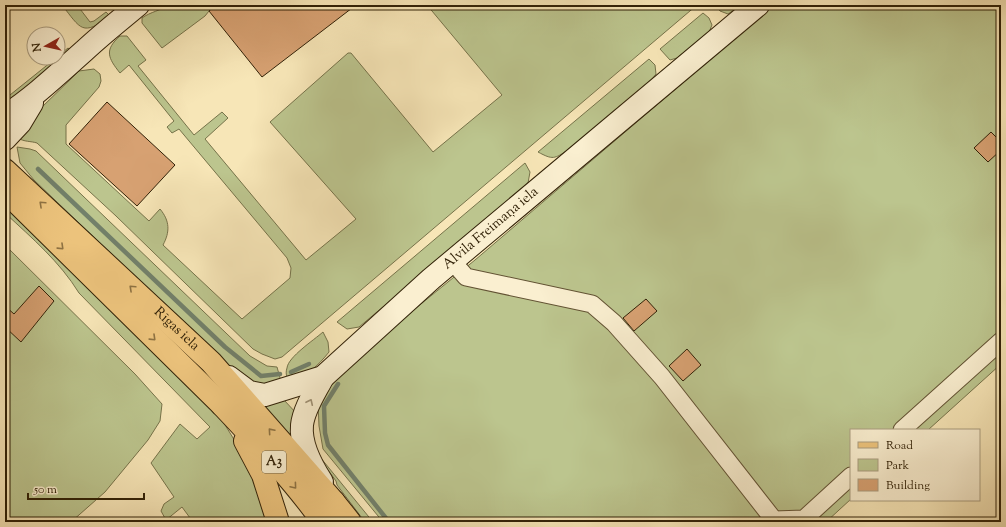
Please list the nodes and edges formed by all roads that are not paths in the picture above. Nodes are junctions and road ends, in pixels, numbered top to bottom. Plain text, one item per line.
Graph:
1 (138, 5) edge
2 (758, 5) edge
3 (40, 91) junction
4 (5, 116) edge
5 (5, 139) edge
6 (5, 170) edge
7 (5, 191) edge
8 (453, 262) junction
9 (1001, 341) edge
10 (211, 362) junction
11 (323, 377) junction
12 (222, 405) junction
13 (903, 429) edge
14 (850, 477) edge
15 (334, 502) junction
16 (278, 522) edge
17 (323, 522) edge
18 (350, 522) edge

1 - 3 street
2 - 8 street, Alvila Freimaņa iela
3 - 4 street
3 - 5 street
10 -> 6 main road, Rīgas iela
7 -> 12 main road, Rīgas iela
8 - 11 street, Alvila Freimaņa iela
8 - 14 street
9 - 13 street
10 - 11 street, Alvila Freimaņa iela
15 -> 10 main road, Rīgas iela
15 -> 11 street
12 - 16 main road
12 -> 17 main road, A3
15 - 18 main road, Rīgas iela

